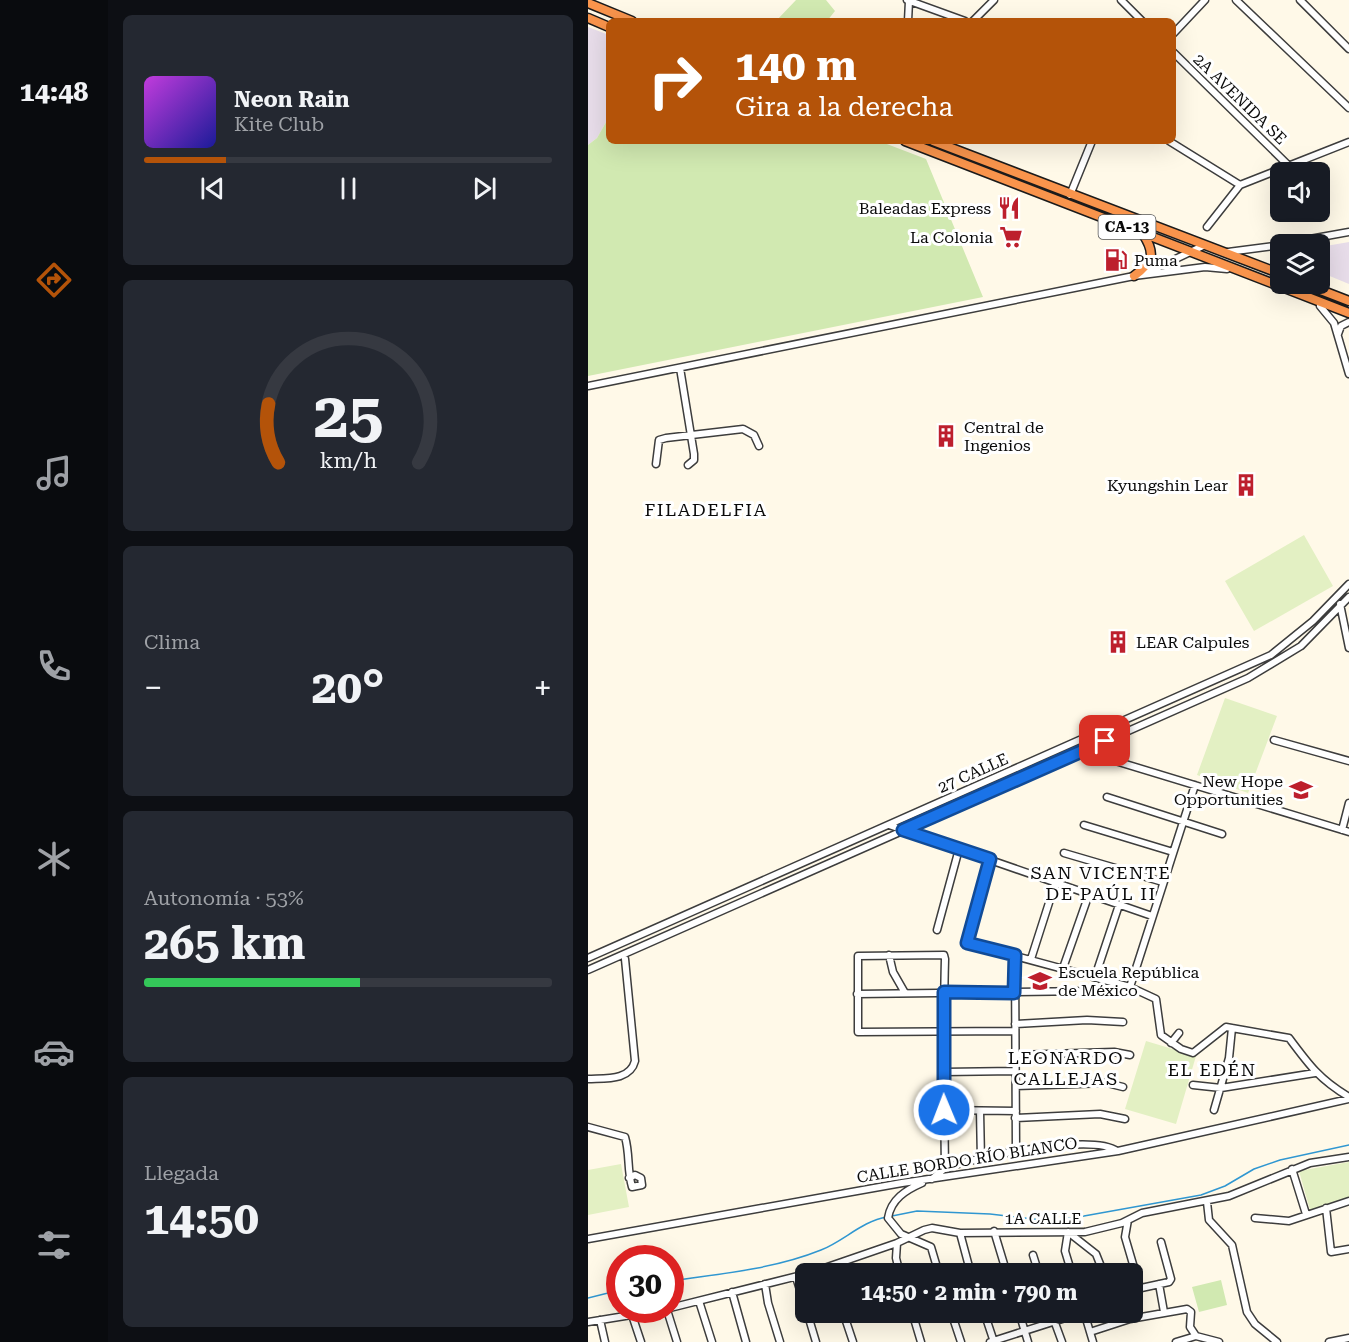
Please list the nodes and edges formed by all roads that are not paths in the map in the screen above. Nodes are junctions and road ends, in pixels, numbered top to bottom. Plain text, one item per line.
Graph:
1 (994, 0) edge
2 (1120, 0) edge
3 (1205, 0) edge
4 (1236, 0) edge
5 (1300, 0) edge
6 (908, 1) edge
7 (588, 3) edge
8 (588, 18) edge
9 (625, 18) edge
10 (908, 18) edge
11 (956, 18) edge
12 (976, 18) edge
13 (1139, 18) edge
14 (606, 26) edge
15 (1176, 31) edge
16 (1349, 49) edge
17 (1176, 55) edge
18 (1349, 108) edge
19 (1349, 142) edge
20 (913, 144) edge
21 (941, 144) edge
22 (1091, 144) edge
23 (1173, 144) edge
24 (1286, 162) edge
25 (1297, 162) edge
26 (1270, 173) edge
27 (1240, 185) junction
28 (1070, 195) junction
29 (1079, 208) junction
30 (1146, 223) junction
31 (1207, 226) dead end
32 (1349, 232) edge
33 (1143, 233) junction
34 (1330, 236) edge
35 (1205, 245) junction
36 (1270, 247) edge
37 (1190, 252) junction
38 (1224, 253) junction
39 (1233, 270) junction
40 (1270, 270) edge
41 (1138, 276) junction
42 (1330, 293) edge
43 (1306, 297) junction
44 (1349, 301) edge
45 (1320, 306) junction
46 (1349, 313) edge
47 (1349, 320) edge
48 (1337, 334) junction
49 (680, 368) junction
50 (1349, 374) edge
51 (588, 386) edge
52 (689, 435) junction
53 (759, 446) dead end
54 (656, 464) dead end
55 (688, 465) dead end
56 (1349, 584) edge
57 (1339, 595) junction
58 (1349, 597) edge
59 (1341, 606) junction
60 (1289, 643) junction
61 (1349, 648) edge
62 (1291, 654) junction
63 (1267, 657) junction
64 (1271, 666) junction
65 (1083, 740) junction
66 (1274, 740) dead end
67 (1089, 748) junction
68 (1349, 761) edge
69 (1195, 785) junction
70 (1107, 797) dead end
71 (1349, 803) edge
72 (1183, 822) junction
73 (889, 825) junction
74 (1084, 825) dead end
75 (903, 830) junction
76 (1345, 831) edge
77 (1222, 834) dead end
78 (959, 849) junction
79 (1173, 852) junction
80 (1064, 853) dead end
81 (990, 859) junction
82 (1163, 882) junction
83 (1055, 884) junction
84 (1089, 894) junction
85 (709, 904) junction
86 (1119, 904) junction
87 (711, 915) junction
88 (1152, 916) junction
89 (937, 930) dead end
90 (889, 955) junction
91 (1015, 955) junction
92 (588, 958) edge
93 (626, 959) dead end
94 (1031, 959) junction
95 (1064, 968) junction
96 (588, 970) edge
97 (1095, 977) junction
98 (1130, 987) junction
99 (1090, 991) dead end
100 (944, 992) junction
101 (905, 993) junction
102 (1014, 993) junction
103 (857, 994) junction
104 (1123, 1022) dead end
105 (1015, 1028) junction
106 (1232, 1028) junction
107 (944, 1032) junction
108 (1179, 1033) dead end
109 (1171, 1043) junction
110 (1015, 1055) junction
111 (1130, 1055) dead end
112 (1016, 1071) junction
113 (944, 1072) junction
114 (1315, 1073) junction
115 (588, 1079) edge
116 (1193, 1085) dead end
117 (1016, 1086) junction
118 (1124, 1087) dead end
119 (1221, 1088) junction
120 (1349, 1098) edge
121 (944, 1110) junction
122 (1214, 1110) dead end
123 (980, 1111) junction
124 (1016, 1115) junction
125 (1125, 1119) dead end
126 (588, 1127) edge
127 (1118, 1151) junction
128 (1016, 1152) junction
129 (1349, 1157) edge
130 (981, 1160) junction
131 (945, 1169) junction
132 (1292, 1169) junction
133 (629, 1178) dead end
134 (930, 1180) junction
135 (1349, 1201) edge
136 (1207, 1202) junction
137 (1326, 1208) junction
138 (1306, 1214) junction
139 (1255, 1218) dead end
140 (1129, 1219) junction
141 (994, 1232) junction
142 (1068, 1232) junction
143 (960, 1233) junction
144 (911, 1237) junction
145 (588, 1239) edge
146 (1161, 1242) dead end
147 (897, 1243) junction
148 (1349, 1249) edge
149 (1033, 1255) dead end
150 (847, 1263) edge
151 (897, 1263) edge
152 (936, 1263) edge
153 (968, 1263) edge
154 (1004, 1263) edge
155 (1036, 1263) edge
156 (1069, 1263) edge
157 (1100, 1263) edge
158 (1130, 1263) edge
159 (795, 1277) edge
160 (765, 1284) junction
161 (1159, 1284) junction
162 (1143, 1287) edge
163 (732, 1292) junction
164 (699, 1301) junction
165 (684, 1305) edge
166 (1164, 1312) junction
167 (1143, 1314) edge
168 (606, 1319) edge
169 (600, 1320) junction
170 (588, 1322) edge
171 (634, 1323) edge
172 (672, 1323) edge
173 (810, 1323) edge
174 (847, 1323) edge
175 (915, 1323) edge
176 (954, 1323) edge
177 (987, 1323) edge
178 (1022, 1323) edge
179 (1051, 1323) edge
180 (1054, 1323) edge
181 (1087, 1323) edge
182 (1112, 1323) edge
183 (1024, 1331) junction
184 (1090, 1332) junction
185 (1196, 1336) junction
186 (1349, 1338) edge
187 (605, 1342) edge
188 (640, 1342) edge
189 (677, 1342) edge
190 (712, 1342) edge
191 (746, 1342) edge
192 (780, 1342) edge
193 (816, 1342) edge
194 (853, 1342) edge
195 (921, 1342) edge
196 (960, 1342) edge
197 (993, 1342) edge
198 (1028, 1342) edge
199 (1062, 1342) edge
200 (1094, 1342) edge
201 (1176, 1342) edge
202 (1219, 1342) edge
203 (1276, 1342) edge
204 (1329, 1342) edge

1 - 12 street
2 - 13 street
3 - 15 street
4 - 18 street
5 - 16 street
6 - 10 street
6 - 11 street
7 - 9 highway
8 - 14 highway
17 - 24 street, 2A AVENIDA SE
19 - 25 street
20 - 29 highway, CA-13
21 - 28 highway, CA-13
22 - 28 street
23 - 27 street
26 - 27 street
27 - 31 street
28 - 30 highway, CA-13
29 - 30 highway
29 - 33 highway, CA-13
30 - 35 highway, CA-13
32 - 34 street
33 - 37 highway, CA-13
33 - 41 highway
35 - 37 street
35 - 38 highway, CA-13
36 - 38 street
37 - 39 highway, CA-13
37 - 41 street
38 - 40 highway, CA-13
39 - 41 street
39 - 43 highway, CA-13
41 - 49 street
42 - 44 highway
43 - 45 highway
43 - 46 highway, CA-13
45 - 47 highway
45 - 48 street
47 - 48 street
48 - 50 street
49 - 51 street
49 - 52 street
52 - 53 street
52 - 54 street
52 - 55 street
56 - 57 street, 27 CALLE
57 - 59 street
57 - 60 street, 27 CALLE
58 - 59 street, 27 CALLE
59 - 61 street
59 - 62 street, 27 CALLE
60 - 62 street
60 - 63 street, 27 CALLE
62 - 64 street, 27 CALLE
63 - 64 street
63 - 65 street, 27 CALLE
64 - 67 street, 27 CALLE
65 - 67 street
65 - 73 street, 27 CALLE
66 - 68 street
67 - 69 street
67 - 75 street, 27 CALLE
69 - 72 street
69 - 76 street
70 - 72 street
71 - 76 street
72 - 77 street
72 - 79 street
73 - 75 street
73 - 85 street, 27 CALLE
74 - 79 street
75 - 78 street
75 - 87 street, 27 CALLE
78 - 81 street
78 - 89 street
79 - 82 street
80 - 82 street
81 - 83 street
81 - 91 street
82 - 88 street
83 - 84 street
83 - 94 street
84 - 86 street
84 - 95 street
85 - 87 street
85 - 92 street, 27 CALLE
86 - 88 street
86 - 97 street
87 - 96 street, 27 CALLE
88 - 98 street
90 - 100 street
90 - 101 street
90 - 103 street
91 - 94 street
91 - 102 street
93 - 115 street
94 - 95 street
95 - 97 street
97 - 98 street
98 - 109 street
99 - 102 street
100 - 101 street
100 - 102 street
100 - 107 street
101 - 103 street
102 - 105 street
103 - 107 street
104 - 105 street
105 - 107 street
105 - 110 street
106 - 109 street
106 - 114 street
106 - 119 street
107 - 113 street
108 - 109 street
110 - 111 street
110 - 112 street
112 - 113 street
112 - 117 street
113 - 121 street
114 - 119 street
114 - 120 street
116 - 119 street
117 - 118 street
117 - 124 street
119 - 122 street
120 - 127 street, CALLE BORDO RÍO BLANCO
121 - 123 street
121 - 131 street
123 - 124 street
123 - 130 street
124 - 125 street
124 - 128 street
126 - 133 street
127 - 128 street
127 - 134 street, CALLE BORDO RÍO BLANCO
128 - 130 street
129 - 132 street, 1A CALLE
130 - 131 street
131 - 134 street
132 - 136 street, 1A CALLE
132 - 138 street
134 - 144 street
134 - 145 street, CALLE BORDO RÍO BLANCO
135 - 137 street
136 - 140 street, 1A CALLE
136 - 203 street
137 - 138 street
137 - 148 street
138 - 139 street
140 - 142 street, 1A CALLE
140 - 158 street
141 - 142 street, 1A CALLE
141 - 143 street, 1A CALLE
141 - 154 street
142 - 156 street
142 - 157 street
143 - 144 street, 1A CALLE
143 - 153 street
144 - 147 street, 1A CALLE
144 - 152 street
146 - 161 street
147 - 150 street, 1A CALLE
147 - 151 street
149 - 155 street
159 - 160 street, 1A CALLE
160 - 163 street, 1A CALLE
160 - 192 street
161 - 162 street
161 - 166 street
163 - 164 street, 1A CALLE
163 - 191 street
164 - 165 street, 1A CALLE
164 - 190 street
166 - 167 street
166 - 185 street
168 - 169 street
169 - 170 street
169 - 187 street
171 - 188 street
172 - 189 street
173 - 193 street
174 - 194 street
175 - 195 street
176 - 196 street
177 - 197 street
178 - 183 street
179 - 183 street
180 - 199 street
181 - 184 street
182 - 184 street
183 - 197 street
183 - 198 street
184 - 200 street
185 - 201 street
185 - 202 street
186 - 204 street

